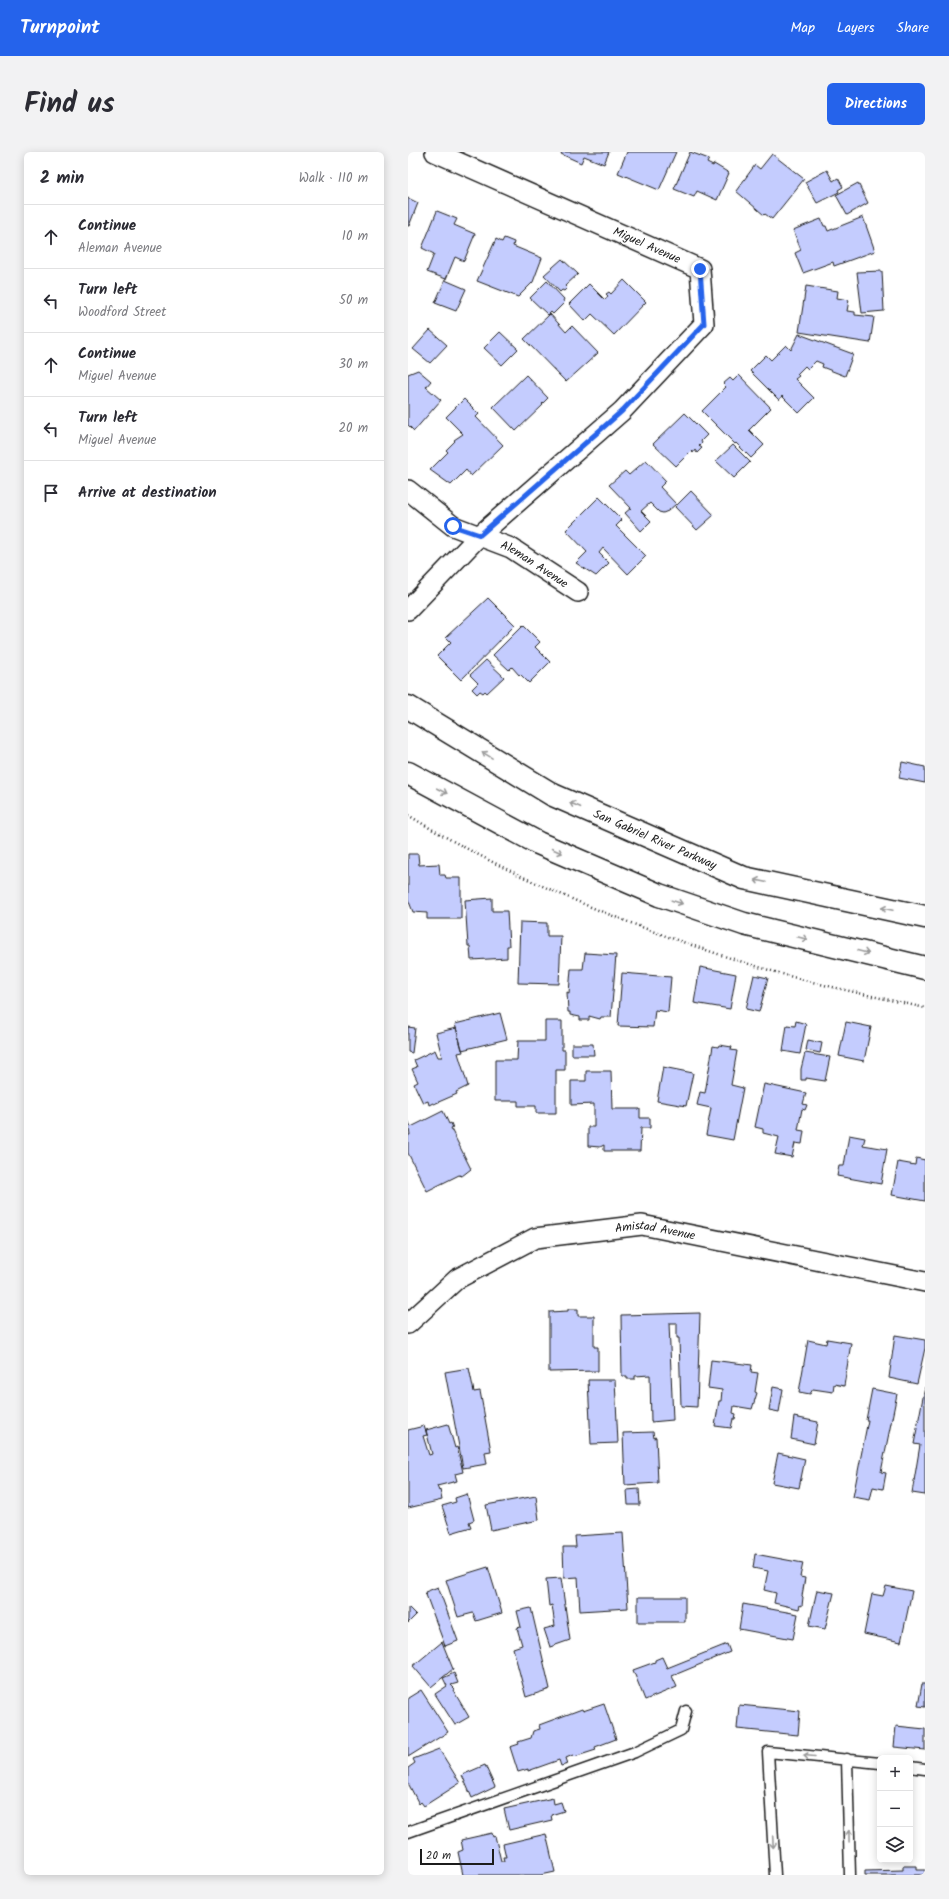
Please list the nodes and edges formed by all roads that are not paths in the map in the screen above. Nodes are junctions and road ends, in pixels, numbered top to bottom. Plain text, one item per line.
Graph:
1 (434, 152) edge
2 (408, 490) edge
3 (480, 535) junction
4 (578, 592) dead end
5 (408, 610) edge
6 (408, 707) edge
7 (408, 773) edge
8 (925, 917) edge
9 (925, 968) edge
10 (925, 1282) edge
11 (408, 1324) edge
12 (686, 1711) dead end
13 (847, 1759) junction
14 (877, 1763) edge
15 (913, 1767) edge
16 (925, 1769) edge
17 (408, 1832) edge
18 (775, 1875) edge
19 (850, 1875) edge

1 - 3 street, Miguel Avenue
2 - 3 street, Aleman Avenue
3 - 4 street, Aleman Avenue
3 - 5 street
8 -> 6 main road, San Gabriel River Parkway
7 -> 9 main road
10 - 11 street, Amistad Avenue
12 - 17 lane
13 - 14 lane
13 -> 18 lane
19 -> 13 lane
15 - 16 lane

